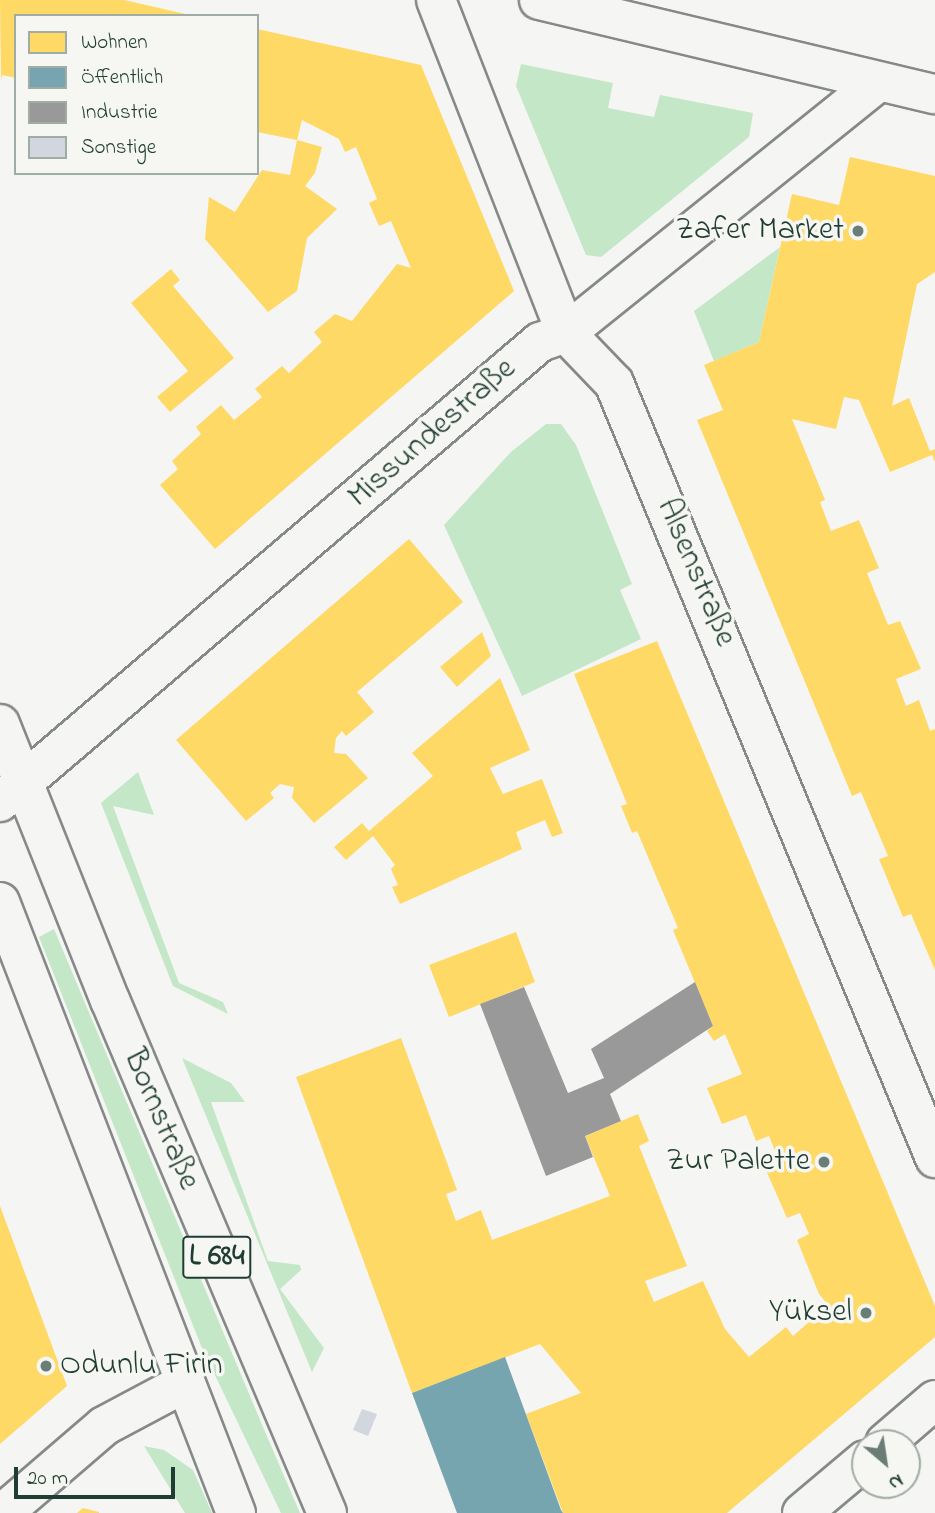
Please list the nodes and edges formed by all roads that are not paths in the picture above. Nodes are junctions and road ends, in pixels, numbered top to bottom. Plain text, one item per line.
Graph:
1 (436, 0) edge
2 (539, 0) edge
3 (878, 82) junction
4 (935, 94) edge
5 (566, 333) junction
6 (0, 724) edge
7 (11, 793) edge
8 (0, 902) edge
9 (935, 1158) edge
10 (185, 1383) junction
11 (935, 1401) edge
12 (902, 1429) edge
13 (851, 1472) edge
14 (3, 1513) edge
15 (236, 1513) edge
16 (327, 1513) edge
17 (802, 1513) edge

1 - 5 street, Alsenstraße
2 - 3 street
3 - 4 street
3 - 5 street, Missundestraße
5 - 7 street, Missundestraße
5 - 9 street, Alsenstraße
6 - 7 street, Bornstraße / L 684
7 - 16 street, Bornstraße / L 684
8 - 10 street, L 684
10 - 14 street
10 - 15 street, L 684
11 - 12 street
13 - 17 street

